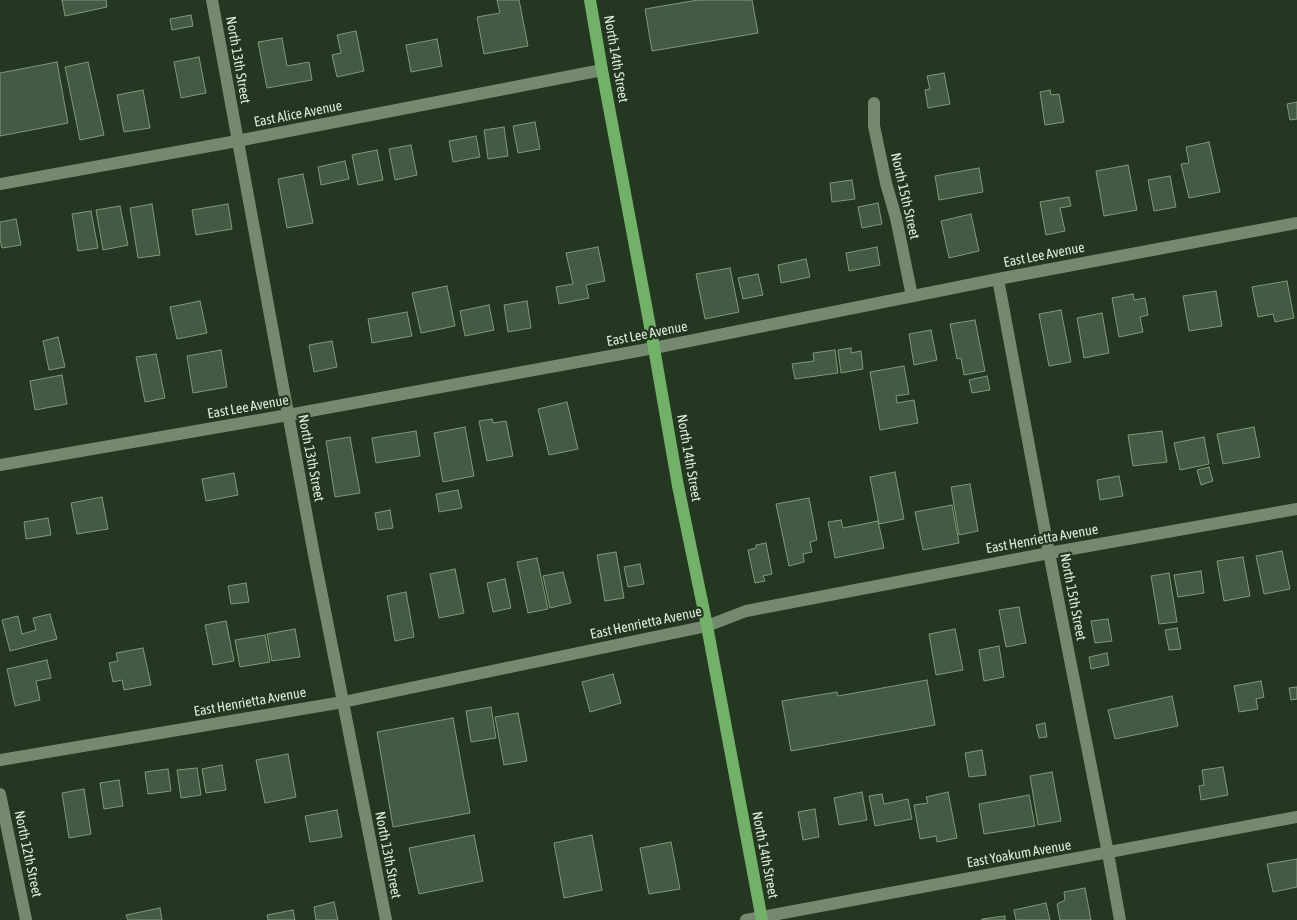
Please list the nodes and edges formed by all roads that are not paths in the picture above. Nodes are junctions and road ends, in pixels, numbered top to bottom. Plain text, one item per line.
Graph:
1 (212, 0) edge
2 (590, 0) edge
3 (602, 70) junction
4 (874, 103) dead end
5 (237, 142) junction
6 (0, 184) edge
7 (1297, 223) edge
8 (998, 279) junction
9 (912, 296) junction
10 (654, 348) junction
11 (288, 415) junction
12 (0, 464) edge
13 (1297, 509) edge
14 (1049, 553) junction
15 (707, 626) junction
16 (343, 702) junction
17 (0, 760) edge
18 (0, 794) edge
19 (1297, 817) edge
20 (1108, 853) junction
21 (762, 918) edge
22 (26, 920) edge
23 (386, 920) edge
24 (746, 920) edge
25 (1120, 920) edge

1 - 5 street, North 13th Street
2 - 3 main road, North 14th Street
3 - 5 street, East Alice Avenue
3 - 10 main road, North 14th Street
4 - 9 street, North 15th Street
5 - 6 street, East Alice Avenue
5 - 11 street, North 13th Street
7 - 8 street, East Lee Avenue
8 - 9 street, East Lee Avenue
8 - 14 street, North 15th Street
9 - 10 street, East Lee Avenue
10 - 11 street, East Lee Avenue
10 - 15 main road, North 14th Street
11 - 12 street, East Lee Avenue
11 - 16 street, North 13th Street
13 - 14 street, East Henrietta Avenue
14 - 15 street, East Henrietta Avenue
14 - 20 street, North 15th Street
15 - 16 street, East Henrietta Avenue
15 - 21 main road, North 14th Street
16 - 17 street, East Henrietta Avenue
16 - 23 street, North 13th Street
18 - 22 street, North 12th Street
19 - 20 street, East Yoakum Avenue
20 - 21 street, East Yoakum Avenue
20 - 25 street, North 15th Street
21 - 24 street, East Yoakum Avenue

